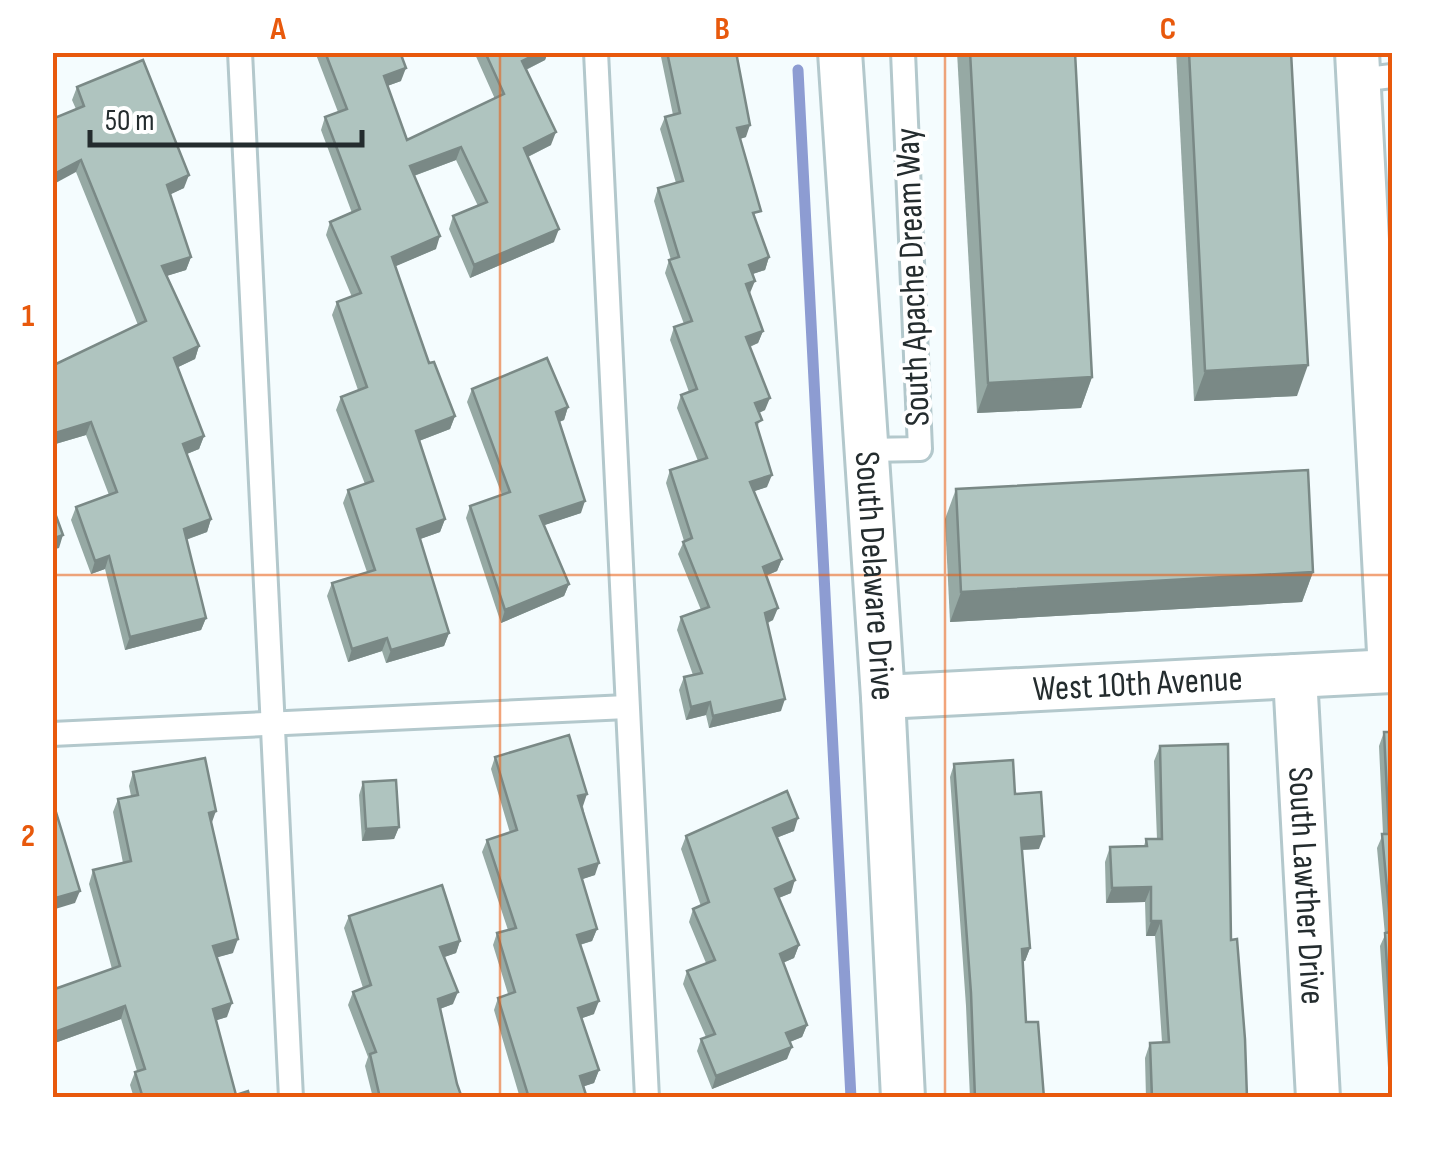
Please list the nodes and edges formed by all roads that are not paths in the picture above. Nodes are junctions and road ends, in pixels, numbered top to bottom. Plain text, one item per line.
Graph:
1 (240, 52) edge
2 (596, 52) edge
3 (840, 52) edge
4 (904, 52) edge
5 (1370, 70) edge
6 (868, 450) junction
7 (1391, 671) edge
8 (1295, 676) junction
9 (884, 697) junction
10 (627, 707) junction
11 (272, 727) junction
12 (52, 734) edge
13 (291, 1098) edge
14 (647, 1098) edge
15 (903, 1098) edge
16 (1318, 1098) edge

1 - 11 lane
2 - 10 lane
3 - 6 street, South Delaware Drive
4 - 6 lane, South Apache Dream Way
5 - 7 street
6 - 9 street, South Delaware Drive
7 - 8 street, West 10th Avenue
8 - 9 street, West 10th Avenue
8 - 16 street, South Lawther Drive
9 - 15 street, South Delaware Drive
10 - 11 lane
10 - 14 lane
11 - 12 lane
11 - 13 lane

